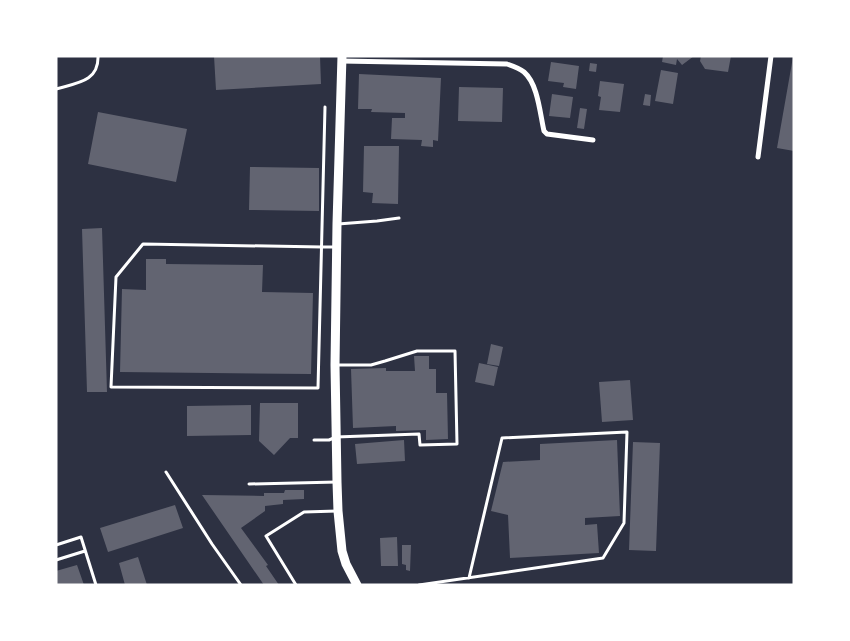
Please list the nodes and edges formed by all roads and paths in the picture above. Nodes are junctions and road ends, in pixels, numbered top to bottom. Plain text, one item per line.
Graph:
1 (98, 56) edge
2 (771, 56) edge
3 (342, 59) edge
4 (56, 89) edge
5 (325, 107) dead end
6 (593, 140) dead end
7 (758, 157) dead end
8 (399, 218) dead end
9 (337, 224) junction
10 (322, 247) junction
11 (337, 247) junction
12 (336, 365) junction
13 (336, 437) junction
14 (314, 440) dead end
15 (166, 472) dead end
16 (338, 482) junction
17 (249, 484) dead end
18 (338, 511) junction
19 (56, 545) edge
20 (85, 551) junction
21 (56, 560) edge
22 (469, 578) junction
23 (96, 585) edge
24 (241, 585) edge
25 (296, 585) edge
26 (357, 585) edge
27 (419, 585) edge

1 - 4 lane
2 - 7 street
3 - 6 street
3 - 9 street
5 - 10 lane
8 - 9 lane
9 - 11 street
10 - 10 lane
10 - 11 lane
11 - 12 street
12 - 13 street
12 - 13 lane
13 - 14 lane
13 - 16 street
15 - 24 lane
16 - 17 lane
16 - 18 street
18 - 25 lane
18 - 26 street
19 - 20 lane
20 - 21 lane
20 - 23 lane
22 - 22 lane
22 - 27 lane

